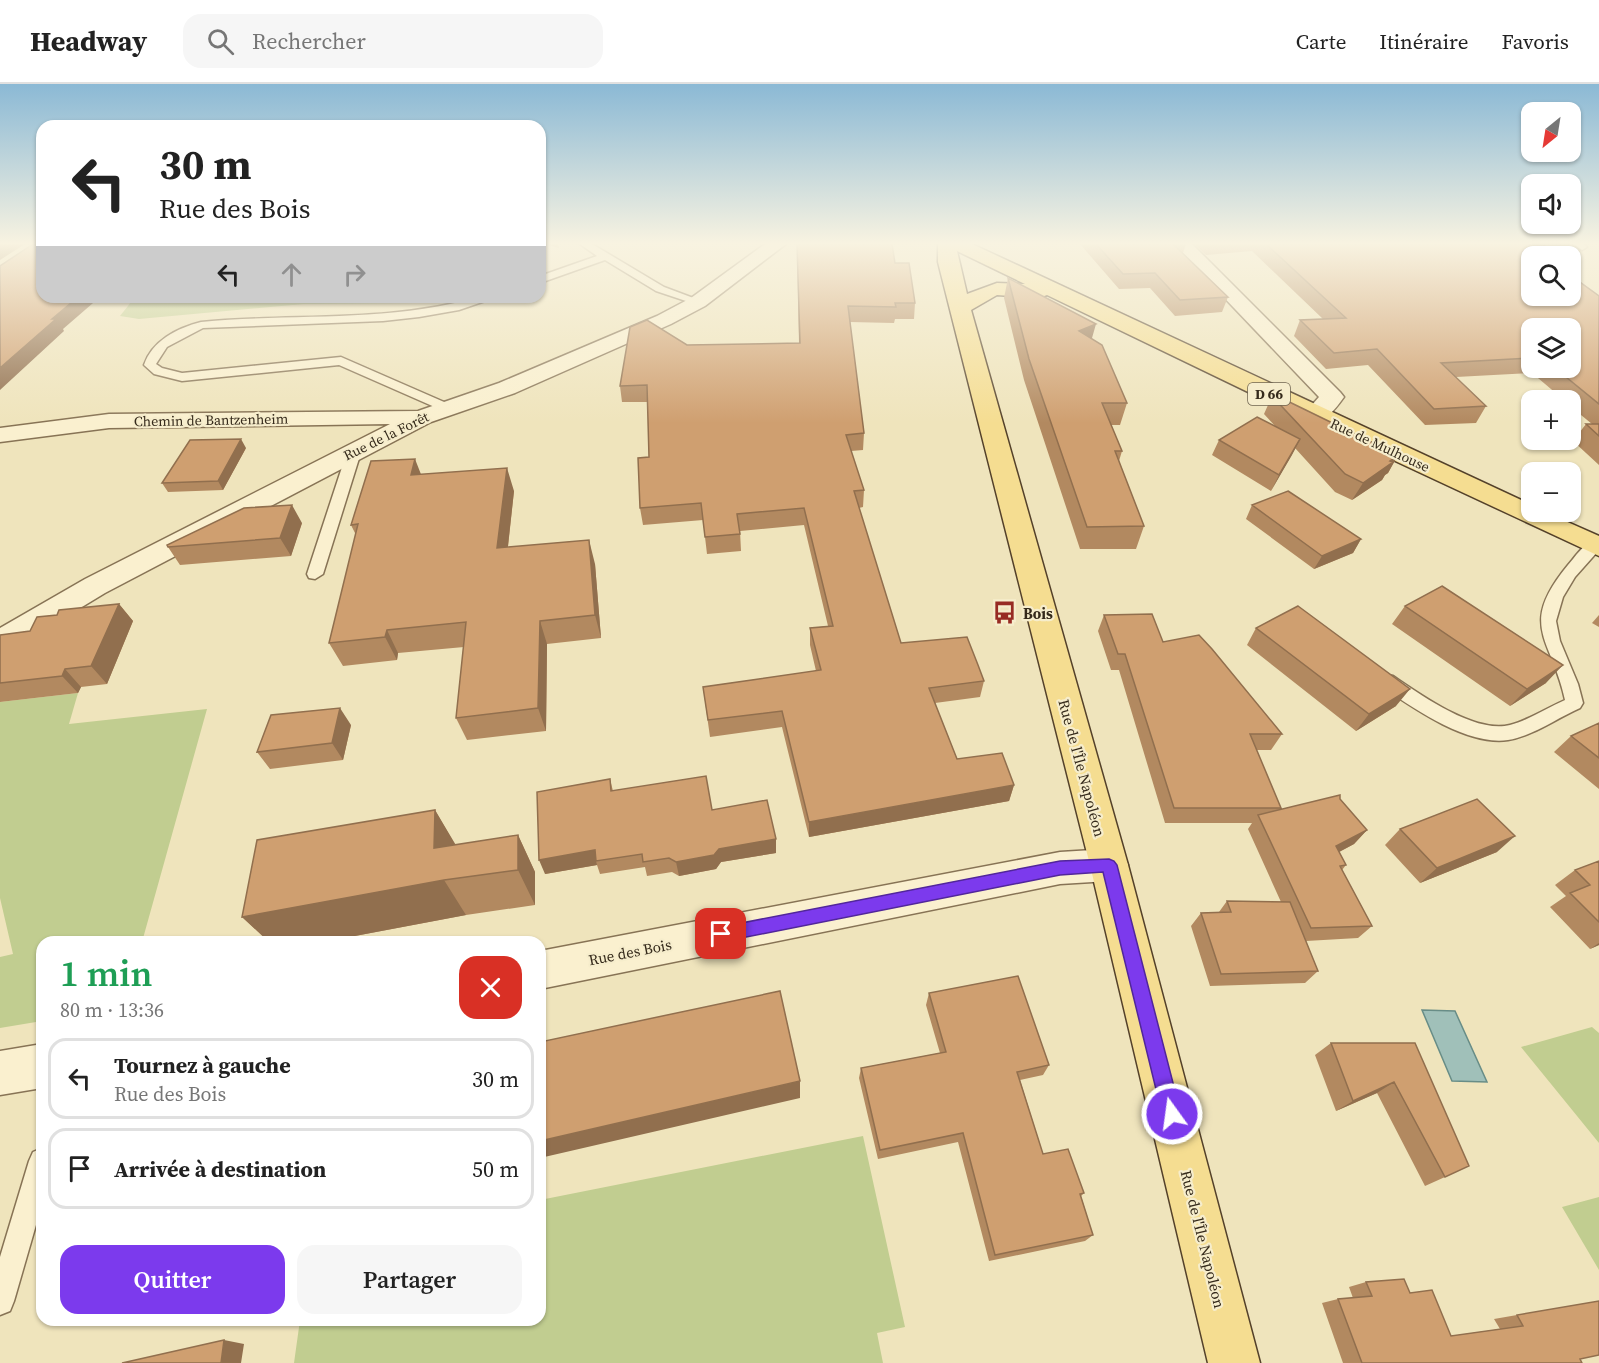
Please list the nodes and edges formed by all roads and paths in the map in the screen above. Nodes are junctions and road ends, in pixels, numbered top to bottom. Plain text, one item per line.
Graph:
1 (472, 304) edge
2 (695, 304) edge
3 (959, 304) edge
4 (966, 304) edge
5 (1080, 304) edge
6 (1241, 304) edge
7 (960, 308) junction
8 (446, 408) junction
9 (1315, 415) junction
10 (423, 417) junction
11 (0, 435) edge
12 (354, 452) junction
13 (1597, 546) edge
14 (315, 574) dead end
15 (0, 642) edge
16 (1376, 673) edge
17 (1109, 865) junction
18 (546, 969) edge
19 (36, 1067) edge
20 (0, 1073) edge
21 (36, 1181) edge
22 (0, 1300) edge
23 (1234, 1363) edge

1 - 8 lane
2 - 8 street, Rue de la Forêt
3 - 7 main road, Rue de l'Île Napoléon
4 - 7 main road, Rue de Mulhouse / D 66
5 - 9 main road, Rue de Mulhouse / D 66
6 - 9 street
7 - 17 main road, Rue de l'Île Napoléon
8 - 10 street, Rue de la Forêt
9 - 13 main road, Rue de Mulhouse / D 66
10 - 11 street, Chemin de Bantzenheim
10 - 12 street, Rue de la Forêt
12 - 14 lane
12 - 15 street, Rue de la Forêt
13 - 16 lane
17 - 18 street, Rue des Bois
17 - 23 main road, Rue de l'Île Napoléon
19 - 20 street
21 - 22 lane

